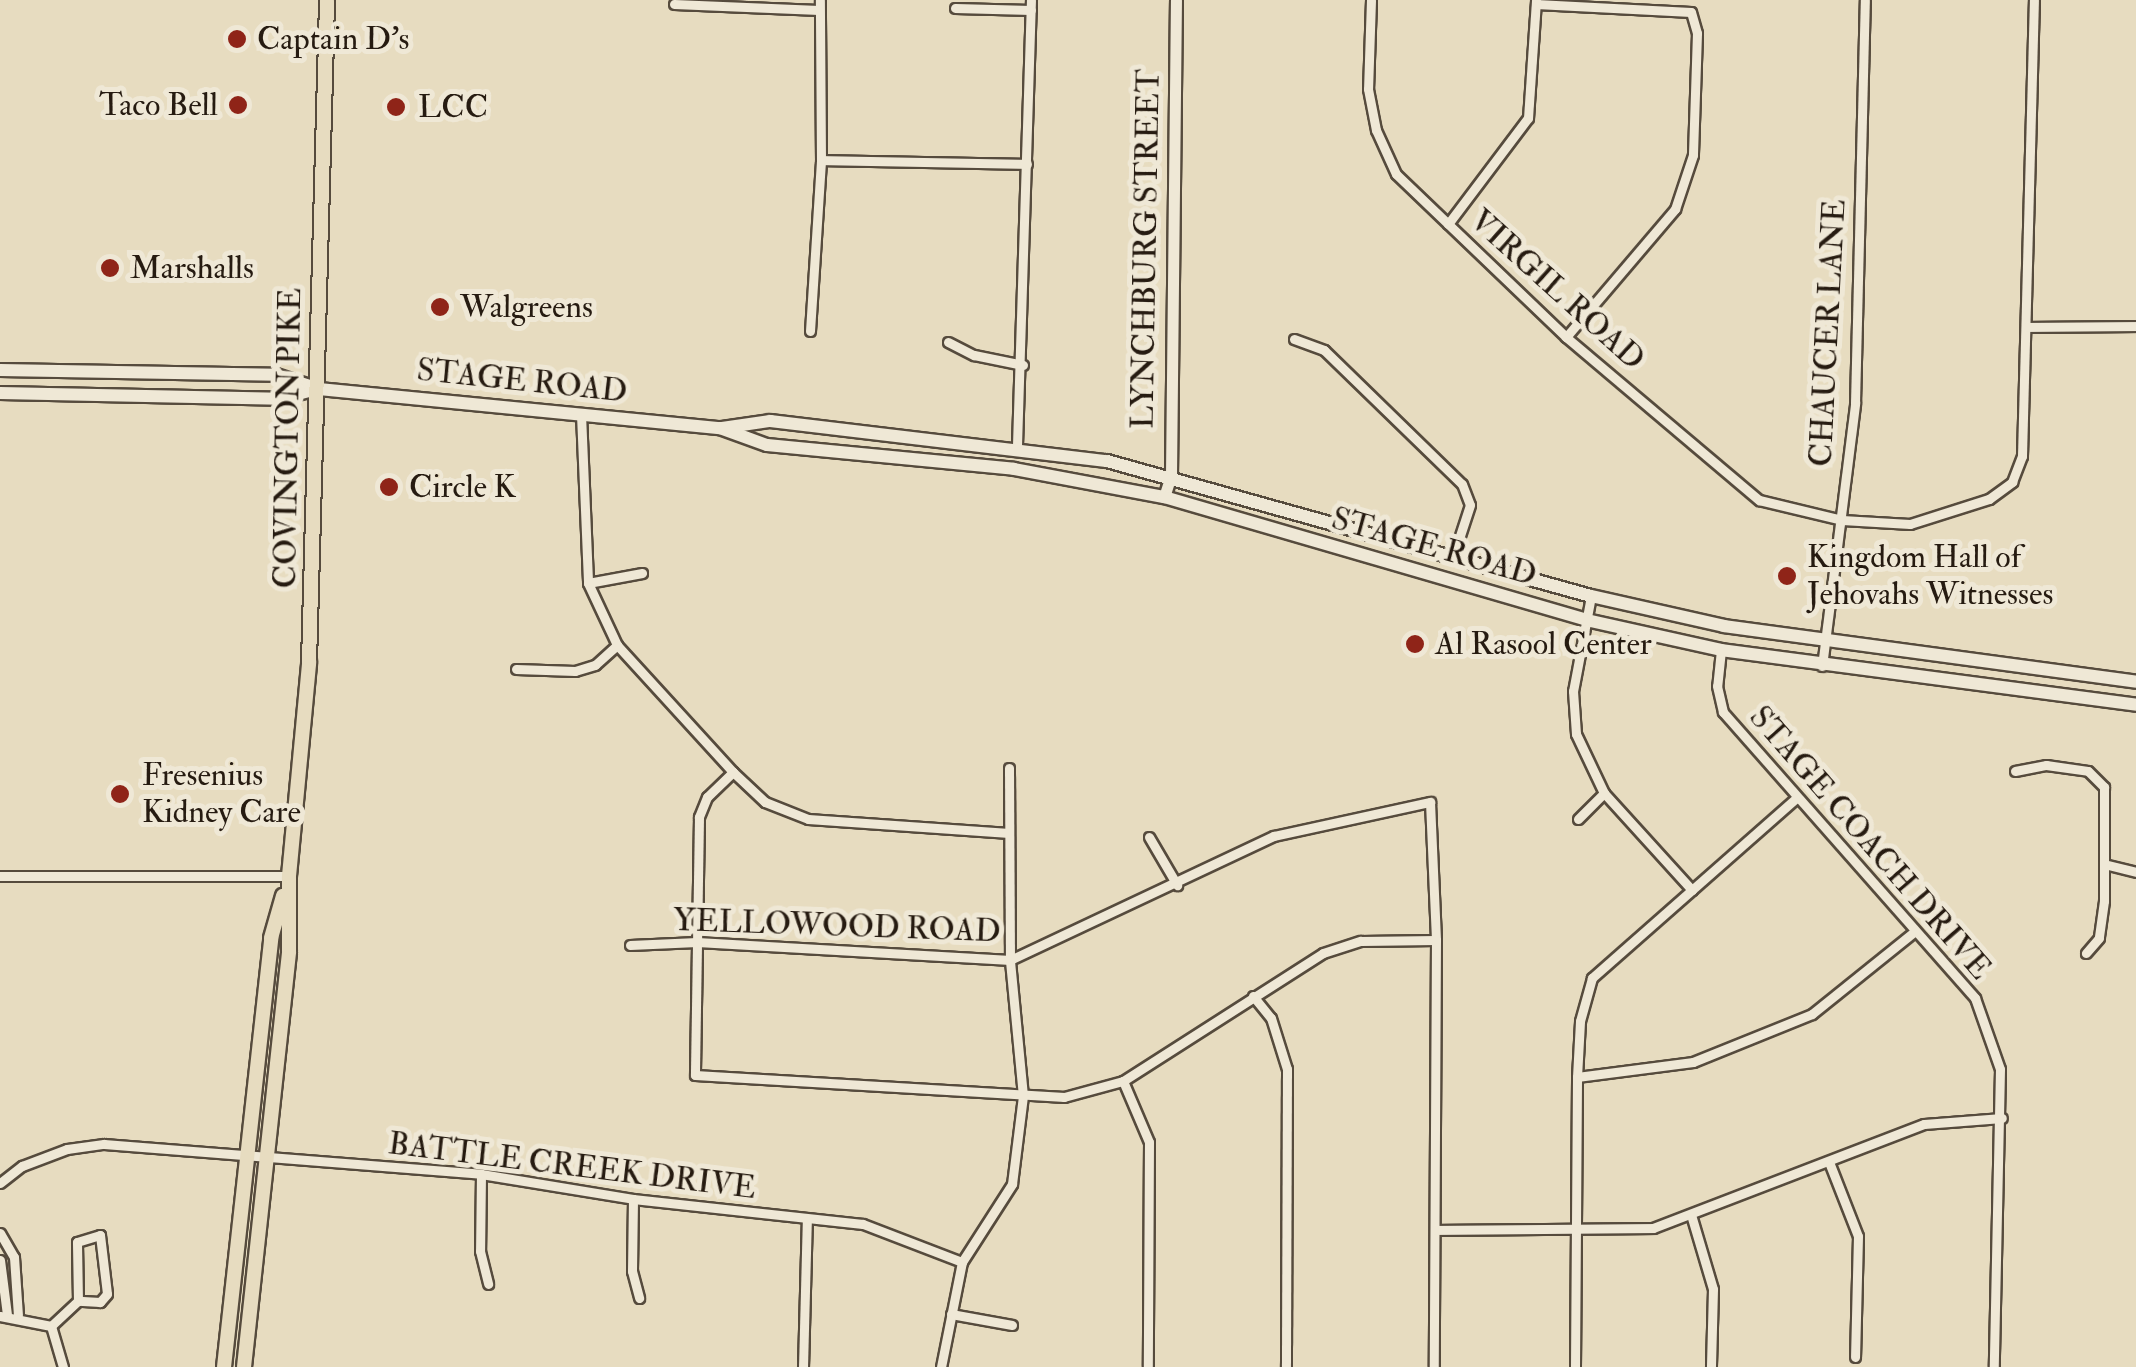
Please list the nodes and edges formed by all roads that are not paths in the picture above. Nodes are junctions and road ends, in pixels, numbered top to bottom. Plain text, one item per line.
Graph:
1 (327, 0) edge
2 (1176, 0) edge
3 (1371, 0) edge
4 (1865, 0) edge
5 (2034, 0) edge
6 (1536, 2) edge
7 (674, 4) dead end
8 (820, 5) edge
9 (1031, 5) edge
10 (955, 8) dead end
11 (822, 160) junction
12 (1027, 164) junction
13 (1448, 224) junction
14 (2136, 326) edge
15 (2027, 327) junction
16 (810, 331) dead end
17 (1566, 336) junction
18 (1294, 338) dead end
19 (948, 342) dead end
20 (1023, 365) junction
21 (0, 370) edge
22 (319, 389) junction
23 (0, 393) edge
24 (581, 414) junction
25 (720, 428) junction
26 (1017, 445) junction
27 (1171, 475) junction
28 (1164, 497) junction
29 (1842, 520) junction
30 (1453, 558) junction
31 (642, 573) dead end
32 (588, 583) junction
33 (1591, 596) junction
34 (1586, 620) junction
35 (1825, 643) junction
36 (617, 644) junction
37 (1721, 650) junction
38 (1822, 666) junction
39 (516, 669) dead end
40 (2136, 682) edge
41 (2136, 705) edge
42 (1009, 768) dead end
43 (733, 772) junction
44 (2015, 772) dead end
45 (1604, 793) junction
46 (1795, 798) junction
47 (1578, 819) dead end
48 (1006, 833) junction
49 (1149, 838) dead end
50 (2104, 864) junction
51 (2136, 872) edge
52 (0, 876) edge
53 (289, 876) junction
54 (1177, 885) junction
55 (1692, 890) junction
56 (1914, 932) junction
57 (1436, 940) junction
58 (697, 942) junction
59 (630, 945) dead end
60 (2086, 953) dead end
61 (1010, 960) junction
62 (1253, 996) junction
63 (1576, 1076) junction
64 (1124, 1081) junction
65 (1022, 1096) junction
66 (2002, 1118) junction
67 (244, 1160) junction
68 (263, 1161) junction
69 (1829, 1162) junction
70 (482, 1174) junction
71 (0, 1183) edge
72 (633, 1200) junction
73 (1692, 1218) junction
74 (807, 1219) junction
75 (1435, 1230) junction
76 (1575, 1231) junction
77 (0, 1233) edge
78 (0, 1260) edge
79 (962, 1262) junction
80 (488, 1284) dead end
81 (639, 1298) dead end
82 (78, 1301) junction
83 (951, 1314) junction
84 (8, 1315) edge
85 (1012, 1325) dead end
86 (50, 1326) junction
87 (1855, 1357) dead end
88 (62, 1367) edge
89 (224, 1367) edge
90 (244, 1367) edge
91 (803, 1367) edge
92 (941, 1367) edge
93 (1148, 1367) edge
94 (1286, 1367) edge
95 (1434, 1367) edge
96 (1575, 1367) edge
97 (1711, 1367) edge
98 (1994, 1367) edge

1 - 22 main road, COVINGTON PIKE
2 - 27 street, LYNCHBURG STREET
3 - 13 street, VIRGIL ROAD
4 - 29 street, CHAUCER LANE
5 - 15 street, VIRGIL ROAD
6 - 13 street
6 - 17 street
7 - 8 street
8 - 11 street
9 - 10 street
9 - 12 street
11 - 12 street
11 - 16 street
12 - 20 street
13 - 17 street, VIRGIL ROAD
14 - 15 street
15 - 29 street, VIRGIL ROAD
17 - 29 street, VIRGIL ROAD
18 - 30 street
19 - 20 street
20 - 26 street
21 - 22 main road, STAGE ROAD
22 - 23 main road, STAGE ROAD
22 - 24 main road, STAGE ROAD
22 - 53 main road, COVINGTON PIKE
24 - 25 main road, STAGE ROAD
24 - 32 street
25 - 26 main road, STAGE ROAD
25 - 28 main road, STAGE ROAD
26 - 27 main road, STAGE ROAD
27 - 28 street, LYNCHBURG STREET
27 - 30 main road, STAGE ROAD
28 - 34 main road, STAGE ROAD
29 - 35 street, CHAUCER LANE
30 - 33 main road, STAGE ROAD
31 - 32 street
32 - 36 street
33 - 34 street
33 - 35 main road, STAGE ROAD
34 - 37 main road, STAGE ROAD
34 - 45 street
35 - 38 street, CHAUCER LANE
35 - 40 main road, STAGE ROAD
36 - 39 street
36 - 43 street
37 - 38 main road, STAGE ROAD
37 - 46 street, STAGE COACH DRIVE
38 - 41 main road, STAGE ROAD
42 - 48 street
43 - 48 street
43 - 58 street
44 - 50 street
45 - 47 street
45 - 55 street
46 - 55 street
46 - 56 street, STAGE COACH DRIVE
48 - 61 street
49 - 54 street
50 - 51 street
50 - 60 street
52 - 53 street
53 - 67 main road, COVINGTON PIKE
53 - 68 main road, COVINGTON PIKE
54 - 57 street, YELLOWOOD ROAD
54 - 61 street, YELLOWOOD ROAD
55 - 63 street
56 - 63 street
56 - 66 street, STAGE COACH DRIVE
57 - 62 street
57 - 75 street
58 - 59 street, YELLOWOOD ROAD
58 - 61 street, YELLOWOOD ROAD
58 - 65 street
61 - 65 street
62 - 64 street
62 - 94 street
63 - 76 street
64 - 65 street
64 - 93 street
65 - 79 street
66 - 69 street
66 - 98 street, STAGE COACH DRIVE
67 - 68 street, BATTLE CREEK DRIVE
67 - 71 street, BATTLE CREEK DRIVE
67 - 89 main road, COVINGTON PIKE
68 - 70 street, BATTLE CREEK DRIVE
68 - 90 main road, COVINGTON PIKE
69 - 73 street
69 - 87 street
70 - 72 street, BATTLE CREEK DRIVE
70 - 80 street
72 - 74 street, BATTLE CREEK DRIVE
72 - 81 street
73 - 76 street
73 - 97 street
74 - 79 street, BATTLE CREEK DRIVE
74 - 91 street
75 - 76 street
75 - 95 street
76 - 96 street
77 - 84 street
78 - 84 street
79 - 83 street
82 - 82 street
82 - 86 street
83 - 85 street
83 - 92 street
84 - 86 street
86 - 88 street

